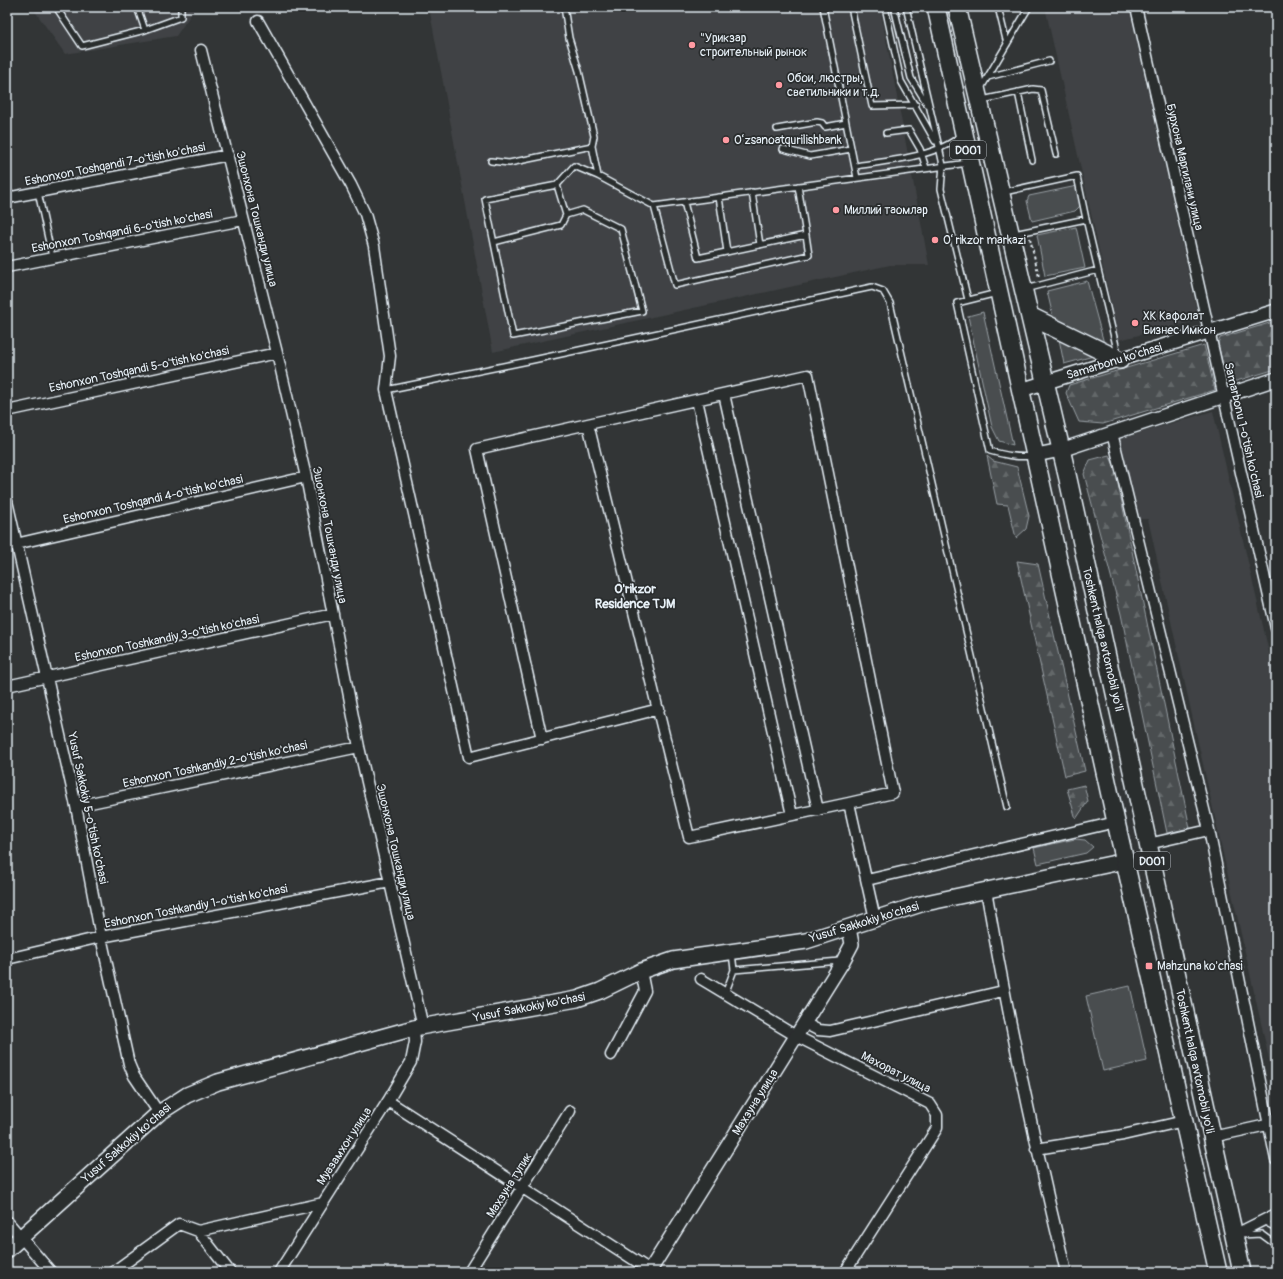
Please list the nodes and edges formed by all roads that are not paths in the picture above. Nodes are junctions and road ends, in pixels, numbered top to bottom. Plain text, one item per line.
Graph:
1 (56, 7) edge
2 (137, 7) edge
3 (181, 7) edge
4 (564, 7) edge
5 (823, 7) edge
6 (852, 7) edge
7 (885, 7) edge
8 (894, 7) edge
9 (906, 7) edge
10 (936, 7) edge
11 (957, 7) edge
12 (1029, 7) edge
13 (1136, 7) edge
14 (999, 8) edge
15 (258, 21) dead end
16 (145, 30) junction
17 (1007, 44) junction
18 (201, 50) dead end
19 (1049, 62) dead end
20 (988, 77) junction
21 (1018, 92) junction
22 (978, 97) junction
23 (916, 105) junction
24 (929, 108) junction
25 (846, 123) junction
26 (777, 129) dead end
27 (964, 132) junction
28 (886, 133) dead end
29 (592, 146) junction
30 (939, 147) junction
31 (783, 149) dead end
32 (851, 149) junction
33 (922, 154) junction
34 (1056, 154) dead end
35 (228, 156) junction
36 (1032, 160) dead end
37 (491, 161) dead end
38 (971, 162) junction
39 (942, 165) junction
40 (855, 166) junction
41 (926, 168) junction
42 (598, 176) junction
43 (857, 178) junction
44 (557, 185) junction
45 (798, 186) junction
46 (38, 191) junction
47 (752, 192) junction
48 (1001, 193) junction
49 (719, 197) junction
50 (7, 198) edge
51 (684, 202) junction
52 (654, 206) junction
53 (566, 215) junction
54 (1086, 219) junction
55 (243, 220) junction
56 (806, 235) junction
57 (1011, 235) junction
58 (494, 242) junction
59 (760, 245) junction
60 (727, 252) junction
61 (52, 257) junction
62 (7, 267) edge
63 (1098, 270) junction
64 (1023, 289) junction
65 (1000, 293) junction
66 (968, 300) junction
67 (1276, 311) edge
68 (1030, 316) junction
69 (1208, 332) junction
70 (277, 352) junction
71 (1120, 360) junction
72 (1276, 379) edge
73 (1046, 383) junction
74 (386, 390) junction
75 (1021, 390) junction
76 (724, 394) junction
77 (1222, 396) junction
78 (697, 400) junction
79 (7, 411) edge
80 (588, 424) junction
81 (1112, 433) junction
82 (1061, 450) junction
83 (1036, 455) junction
84 (306, 477) junction
85 (7, 502) edge
86 (12, 545) edge
87 (333, 614) junction
88 (1100, 624) junction
89 (1276, 628) edge
90 (1074, 630) junction
91 (46, 678) junction
92 (7, 686) edge
93 (659, 709) junction
94 (542, 739) junction
95 (359, 747) junction
96 (849, 803) junction
97 (76, 806) junction
98 (1006, 807) dead end
99 (818, 810) junction
100 (792, 815) junction
101 (1116, 822) junction
102 (1209, 830) junction
103 (1148, 844) junction
104 (1124, 860) junction
105 (867, 880) junction
106 (390, 882) junction
107 (986, 890) junction
108 (875, 918) junction
109 (849, 928) junction
110 (100, 937) junction
111 (732, 951) junction
112 (7, 959) edge
113 (843, 961) junction
114 (641, 970) junction
115 (734, 970) junction
116 (700, 979) dead end
117 (1003, 991) junction
118 (725, 994) junction
119 (804, 1024) junction
120 (418, 1028) junction
121 (796, 1036) junction
122 (611, 1055) dead end
123 (388, 1101) junction
124 (570, 1111) dead end
125 (159, 1113) junction
126 (1184, 1121) junction
127 (1272, 1124) edge
128 (1212, 1136) junction
129 (1036, 1149) junction
130 (1276, 1160) edge
131 (522, 1188) junction
132 (323, 1203) junction
133 (1276, 1214) edge
134 (7, 1221) edge
135 (1263, 1222) junction
136 (1276, 1228) edge
137 (198, 1231) junction
138 (1234, 1235) junction
139 (20, 1237) junction
140 (1211, 1240) junction
141 (1276, 1245) edge
142 (7, 1250) edge
143 (1062, 1269) edge
144 (649, 1271) edge
145 (51, 1272) edge
146 (113, 1272) edge
147 (230, 1272) edge
148 (279, 1272) edge
149 (469, 1272) edge
150 (845, 1272) edge
151 (1218, 1272) edge
152 (1242, 1272) edge

1 - 16 lane
2 - 16 lane
3 - 16 lane
4 - 29 lane
5 - 25 lane
6 - 23 lane
7 - 23 lane
8 - 24 lane
9 - 24 lane
10 - 27 highway, Toshkent halqa avtomobil yo'li / D001
11 - 22 highway, Toshkent halqa avtomobil yo'li / D001
12 - 17 lane
13 - 69 street, Бурхона Маргилани улица
14 - 17 lane
15 - 74 street
17 - 20 lane
18 - 35 street, Эшонхона Тошканди улица
19 - 20 lane
20 - 22 lane
21 - 22 lane
21 - 34 lane
21 - 36 lane
22 - 48 highway, Toshkent halqa avtomobil yo'li / D001
23 - 30 lane
24 - 30 lane
25 - 26 lane
25 - 32 lane
27 - 30 lane
27 - 38 highway, Toshkent halqa avtomobil yo'li / D001
28 - 33 lane
29 - 37 lane
29 - 42 lane
30 - 33 lane
30 - 39 lane
31 - 32 lane
32 - 40 lane
33 - 40 lane
33 - 41 lane
35 - 46 street, Eshonxon Toshqandi 7-o'tish ko'chasi
35 - 55 street, Эшонхона Тошканди улица
38 - 39 lane
38 - 65 highway, Toshkent halqa avtomobil yo'li / D001
39 - 41 lane
39 - 66 lane
40 - 43 lane
41 - 43 lane
42 - 44 lane
42 - 52 lane
43 - 45 lane
44 - 53 lane
44 - 58 lane
45 - 47 lane
45 - 56 lane
46 - 50 street, Eshonxon Toshqandi 7-o'tish ko'chasi
46 - 61 lane
47 - 49 lane
47 - 59 lane
48 - 54 lane
48 - 57 highway, Toshkent halqa avtomobil yo'li / D001
49 - 51 lane
49 - 60 lane
51 - 52 lane
51 - 60 lane
52 - 56 lane
53 - 58 lane
53 - 58 lane
54 - 57 lane
54 - 63 lane
55 - 61 street, Eshonxon Toshqandi 6-o'tish ko'chasi
55 - 70 street, Эшонхона Тошканди улица
56 - 59 lane
57 - 64 highway, Toshkent halqa avtomobil yo'li / D001
59 - 60 lane
61 - 62 street, Eshonxon Toshqandi 6-o'tish ko'chasi
63 - 64 lane
63 - 71 lane
64 - 68 highway, Toshkent halqa avtomobil yo'li / D001
65 - 66 lane
65 - 75 highway, Toshkent halqa avtomobil yo'li / D001
66 - 83 lane
67 - 69 street, Samarbonu ko'chasi
68 - 71 highway
68 - 73 highway, Toshkent halqa avtomobil yo'li / D001
69 - 71 street, Samarbonu ko'chasi
69 - 77 street, Samarbonu 1-o'tish ko'chasi
70 - 79 street, Eshonxon Toshqandi 5-o'tish ko'chasi
70 - 84 street, Эшонхона Тошканди улица
71 - 73 street, Samarbonu ko'chasi
72 - 77 street
73 - 75 street, Samarbonu ko'chasi
73 - 82 highway, Toshkent halqa avtomobil yo'li / D001
74 - 94 street
74 - 98 lane
75 - 83 highway, Toshkent halqa avtomobil yo'li / D001
76 - 78 street
76 - 96 street
76 - 99 street
77 - 81 street
77 - 89 street, Samarbonu 1-o'tish ko'chasi
78 - 80 street
78 - 100 street
80 - 93 street
80 - 94 street
81 - 82 street
81 - 102 street
82 - 83 street
82 - 88 highway, Toshkent halqa avtomobil yo'li / D001
83 - 90 highway, Toshkent halqa avtomobil yo'li / D001
84 - 86 street, Eshonxon Toshqandi 4-o'tish ko'chasi
84 - 87 street, Эшонхона Тошканди улица
85 - 86 street, Yusuf Sakkokiy 5-o'tish ko'chasi
86 - 91 street, Yusuf Sakkokiy 5-o'tish ko'chasi
87 - 91 street, Eshonxon Toshkandiy 3-o'tish ko'chasi
87 - 95 street, Эшонхона Тошканди улица
88 - 90 highway
88 - 103 highway, Toshkent halqa avtomobil yo'li / D001
90 - 101 highway, Toshkent halqa avtomobil yo'li / D001
91 - 92 street, Eshonxon Toshkandiy 3-o'tish ko'chasi
91 - 97 street, Yusuf Sakkokiy 5-o'tish ko'chasi
93 - 94 street
93 - 100 street
95 - 97 street, Eshonxon Toshkandiy 2-o'tish ko'chasi
95 - 106 street, Эшонхона Тошканди улица
96 - 99 street
96 - 105 street
97 - 110 street, Yusuf Sakkokiy 5-o'tish ko'chasi
99 - 100 street
101 - 104 highway, Toshkent halqa avtomobil yo'li / D001
101 - 105 street
102 - 103 street
102 - 127 street
103 - 128 highway, Toshkent halqa avtomobil yo'li / D001
104 - 107 main road, Yusuf Sakkokiy ko'chasi
104 - 126 highway, Toshkent halqa avtomobil yo'li / D001
105 - 108 street
106 - 110 street, Eshonxon Toshkandiy 1-o'tish ko'chasi
106 - 120 street, Эшонхона Тошканди улица
107 - 108 main road, Yusuf Sakkokiy ko'chasi
107 - 117 street
108 - 109 main road, Yusuf Sakkokiy ko'chasi
109 - 111 main road, Yusuf Sakkokiy ko'chasi
109 - 113 street, Махзуна улица
110 - 112 street, Eshonxon Toshkandiy 1-o'tish ko'chasi
110 - 125 street, Yusuf Sakkokiy 5-o'tish ko'chasi
111 - 114 main road, Yusuf Sakkokiy ko'chasi
111 - 115 lane
113 - 115 lane
113 - 119 street, Махзуна улица
114 - 120 main road, Yusuf Sakkokiy ko'chasi
114 - 122 street
115 - 118 lane
116 - 118 street, Махорат улица
117 - 119 street
117 - 129 street
118 - 121 street, Махорат улица
119 - 121 street, Махзуна улица
120 - 123 street, Муазамхон улица
120 - 125 main road, Yusuf Sakkokiy ko'chasi
121 - 144 street, Махзуна улица
121 - 150 street, Махорат улица
123 - 131 street
123 - 132 street, Муазамхон улица
124 - 131 street, Махзуна тупик
125 - 139 main road, Yusuf Sakkokiy ko'chasi
126 - 129 street
126 - 140 highway, Toshkent halqa avtomobil yo'li / D001
127 - 128 street
127 - 130 street
128 - 138 highway, Toshkent halqa avtomobil yo'li / D001
129 - 143 street
131 - 144 street
131 - 149 street, Махзуна тупик
132 - 137 street
132 - 148 street, Муазамхон улица
133 - 135 street
134 - 139 street
135 - 136 lane
135 - 138 street
137 - 146 street
137 - 147 street
138 - 140 highway
138 - 141 lane
138 - 152 highway, Toshkent halqa avtomobil yo'li / D001
139 - 142 main road, Yusuf Sakkokiy ko'chasi
139 - 145 street
140 - 151 highway, Toshkent halqa avtomobil yo'li / D001

